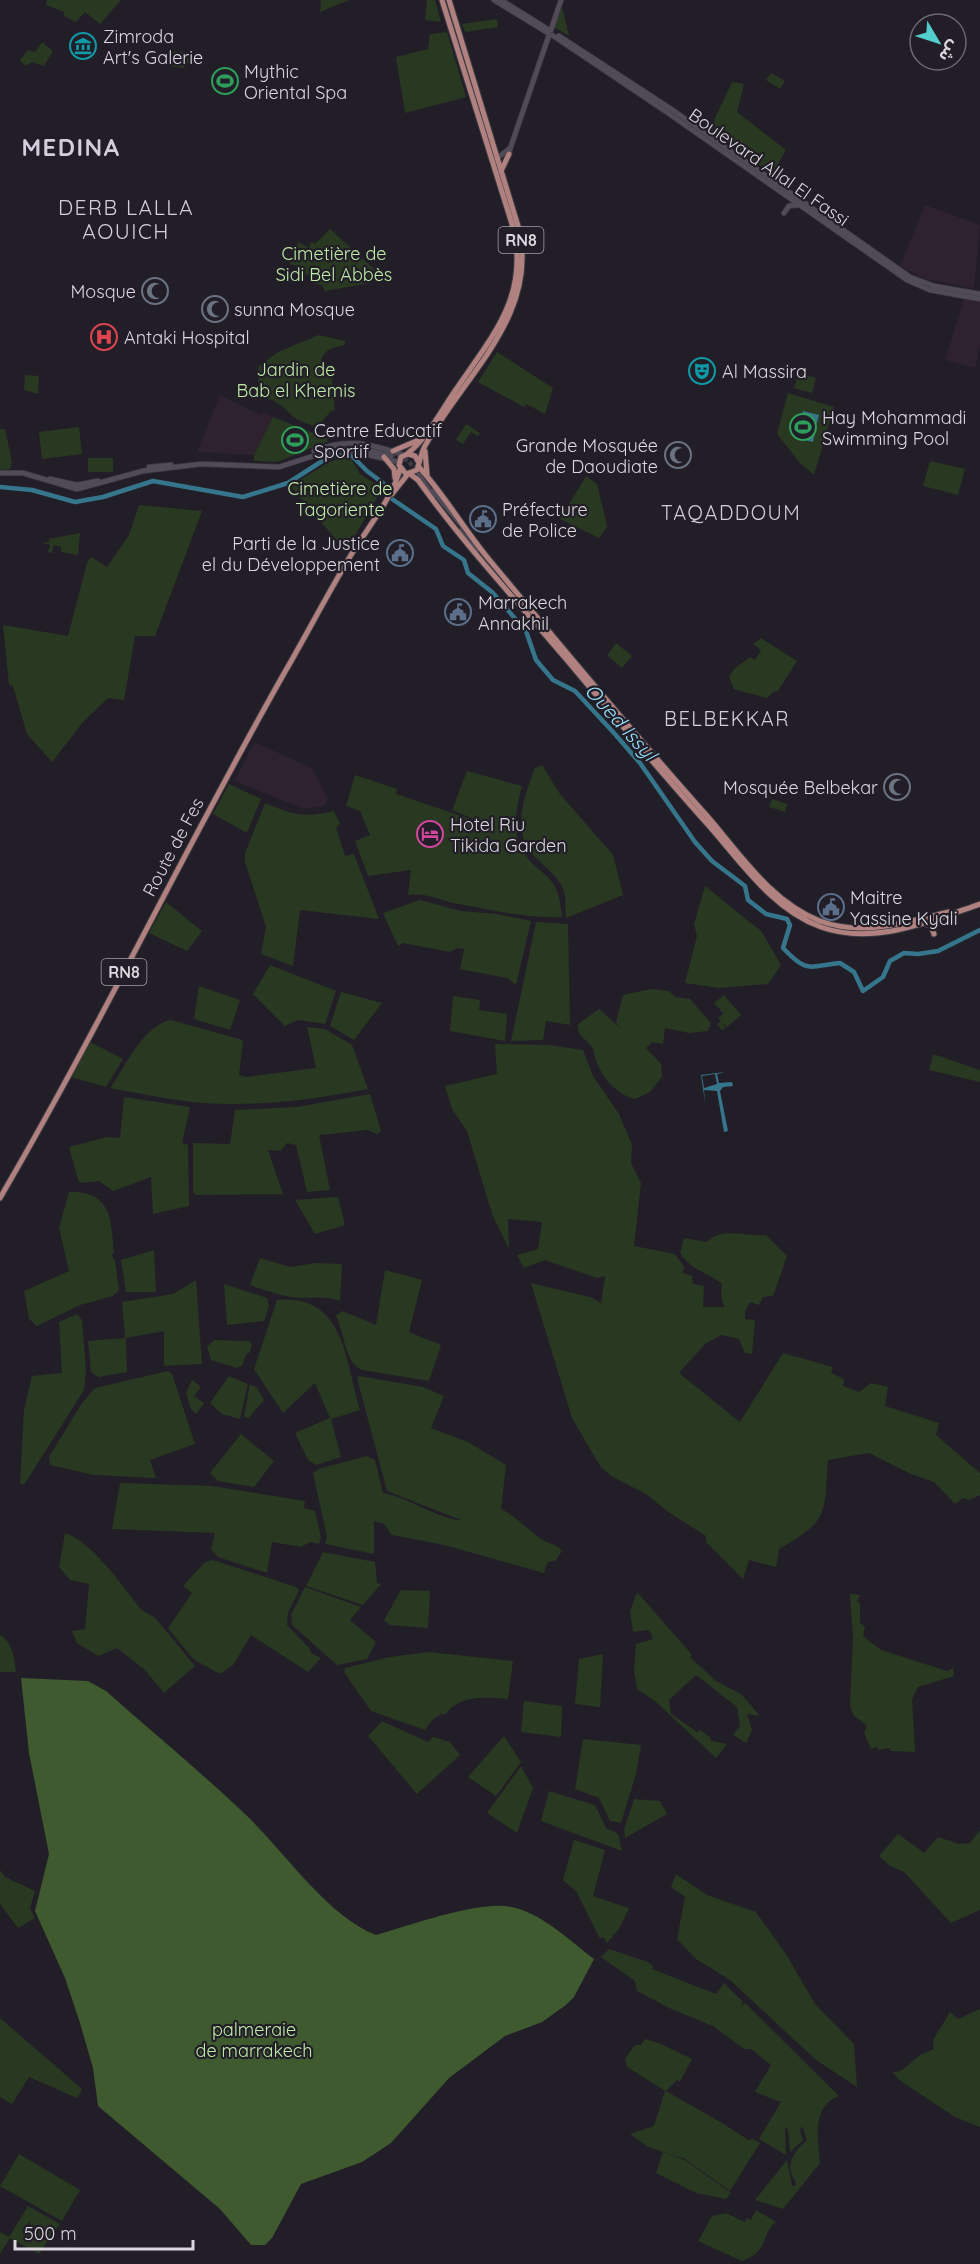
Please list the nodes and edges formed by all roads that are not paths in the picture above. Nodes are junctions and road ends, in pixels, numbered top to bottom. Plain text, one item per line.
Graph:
1 (442, 0) edge
2 (448, 0) edge
3 (494, 0) edge
4 (501, 0) edge
5 (561, 0) edge
6 (555, 18) junction
7 (537, 23) junction
8 (550, 32) junction
9 (495, 150) junction
10 (508, 153) junction
11 (496, 162) junction
12 (501, 171) junction
13 (800, 205) junction
14 (784, 213) dead end
15 (980, 297) edge
16 (422, 438) junction
17 (426, 444) junction
18 (344, 448) junction
19 (392, 453) junction
20 (405, 455) junction
21 (384, 458) junction
22 (419, 465) junction
23 (399, 466) junction
24 (0, 473) edge
25 (409, 474) junction
26 (37, 476) junction
27 (430, 481) junction
28 (397, 483) junction
29 (421, 484) junction
30 (464, 528) junction
31 (476, 552) junction
32 (977, 905) edge
33 (924, 923) junction
34 (934, 934) dead end
35 (0, 1198) edge

1 - 11 main road, RN8
2 - 9 main road, RN8
3 - 8 main road
4 - 7 main road
5 - 6 main road
6 - 7 main road
6 - 8 main road
7 - 8 main road
8 - 10 main road
8 - 13 main road, Boulevard Allal El Fassi
8 - 15 main road, Boulevard Allal El Fassi
9 - 10 main road
9 - 11 main road, RN8
10 - 11 main road
10 - 12 main road
11 - 12 main road, RN8
11 - 16 main road, RN8
12 - 17 main road, RN8
13 - 14 main road
13 - 15 main road, Boulevard Allal El Fassi
16 - 19 main road
16 - 20 main road, RN8
17 - 22 main road, RN8
17 - 27 main road
18 - 19 main road
18 - 21 main road
18 - 26 main road
19 - 20 main road
19 - 26 main road
20 - 22 main road
20 - 23 main road, RN8
21 - 23 main road
21 - 28 main road
22 - 25 main road, RN8
22 - 27 main road
23 - 25 main road
23 - 28 main road, Route de Fes / RN8
24 - 26 main road
25 - 28 main road, Route de Fes / RN8
25 - 29 main road
27 - 30 main road
28 - 29 main road
28 - 35 main road, Route de Fes / RN8
29 - 31 main road
30 - 31 main road
30 - 32 main road
31 - 33 main road
32 - 33 main road
33 - 34 main road

